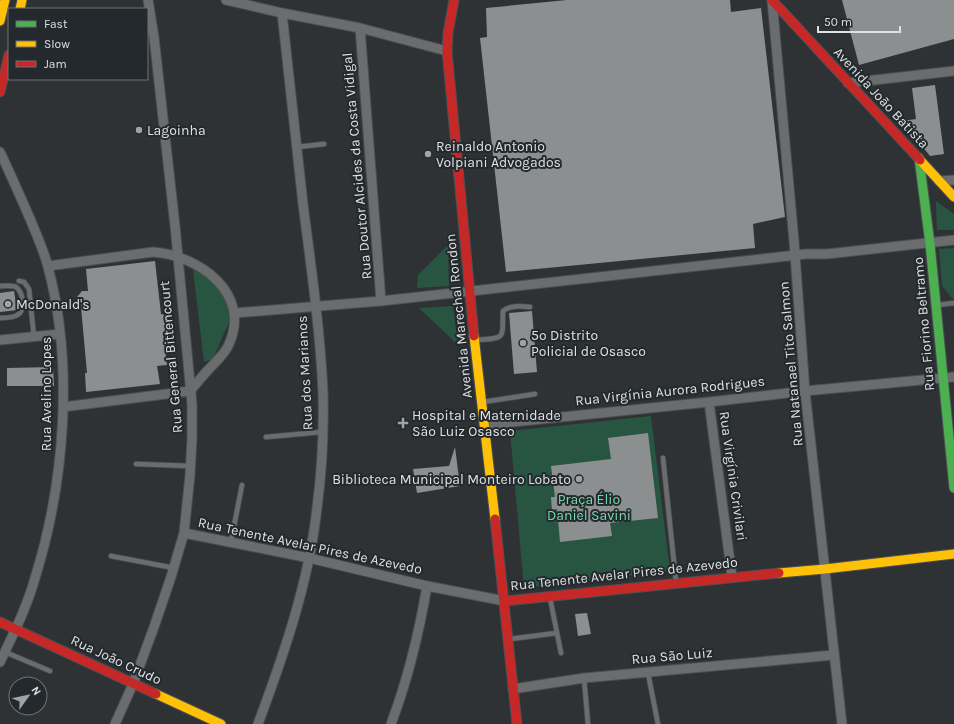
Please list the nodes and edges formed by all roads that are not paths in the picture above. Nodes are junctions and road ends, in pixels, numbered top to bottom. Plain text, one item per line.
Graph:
1 (6, 0) edge
2 (148, 0) edge
3 (226, 0) edge
4 (454, 0) edge
5 (772, 0) edge
6 (282, 13) junction
7 (0, 21) edge
8 (360, 28) junction
9 (447, 51) junction
10 (8, 59) edge
11 (954, 71) edge
12 (848, 83) junction
13 (0, 92) edge
14 (324, 144) dead end
15 (297, 147) junction
16 (0, 152) edge
17 (918, 158) junction
18 (954, 180) edge
19 (939, 181) junction
20 (954, 197) edge
21 (954, 240) edge
22 (930, 244) junction
23 (796, 255) junction
24 (177, 256) junction
25 (48, 266) junction
26 (19, 281) dead end
27 (0, 286) edge
28 (469, 292) junction
29 (381, 301) junction
30 (954, 302) edge
31 (936, 305) junction
32 (316, 307) junction
33 (530, 307) dead end
34 (235, 313) junction
35 (0, 318) edge
36 (60, 334) junction
37 (34, 337) junction
38 (0, 340) edge
39 (474, 341) junction
40 (954, 377) edge
41 (943, 378) junction
42 (190, 391) junction
43 (806, 391) junction
44 (535, 394) dead end
45 (482, 402) junction
46 (709, 402) junction
47 (63, 407) junction
48 (484, 424) junction
49 (322, 432) junction
50 (266, 437) dead end
51 (662, 458) dead end
52 (136, 464) dead end
53 (190, 466) junction
54 (242, 485) dead end
55 (954, 488) edge
56 (184, 533) junction
57 (231, 542) junction
58 (954, 554) edge
59 (111, 556) dead end
60 (309, 558) junction
61 (174, 568) junction
62 (825, 570) junction
63 (732, 577) junction
64 (676, 582) junction
65 (427, 586) junction
66 (549, 596) junction
67 (505, 601) junction
68 (0, 622) edge
69 (16, 628) junction
70 (557, 633) junction
71 (509, 640) junction
72 (5, 652) junction
73 (561, 653) dead end
74 (834, 655) junction
75 (0, 662) edge
76 (50, 671) dead end
77 (648, 673) junction
78 (584, 678) junction
79 (133, 684) junction
80 (513, 689) junction
81 (115, 724) edge
82 (221, 724) edge
83 (258, 724) edge
84 (391, 724) edge
85 (517, 724) edge
86 (588, 724) edge
87 (658, 724) edge
88 (842, 724) edge

1 - 7 main road
2 - 24 street, Rua General Bittencourt
3 - 6 street
4 - 9 main road, Avenida Marechal Rondon
5 - 12 main road, Avenida João Batista
5 - 23 street, Rua Natanael Tito Salmon
6 - 8 street
6 - 15 street, Rua dos Marianos
8 - 9 street
8 - 29 street, Rua Doutor Alcides da Costa Vidigal
9 - 28 main road, Avenida Marechal Rondon
10 - 13 main road
11 - 12 street
12 - 17 main road, Avenida João Batista
14 - 15 lane
15 - 32 street, Rua dos Marianos
16 - 25 street, Rua Avelino Lopes
17 - 19 main road, Avenida João Batista
17 - 22 main road, Rua Fiorino Beltramo
18 - 19 street
19 - 20 main road, Avenida João Batista
21 - 22 street
22 - 23 street
22 - 31 main road, Rua Fiorino Beltramo
23 - 28 street
23 - 43 street, Rua Natanael Tito Salmon
24 - 25 street
24 - 34 street
24 - 42 street, Rua General Bittencourt
25 - 36 street, Rua Avelino Lopes
26 - 37 lane
27 - 35 lane
28 - 29 street
28 - 39 main road, Avenida Marechal Rondon
29 - 32 street
30 - 31 lane
31 - 41 main road, Rua Fiorino Beltramo
32 - 34 street
32 - 49 street, Rua dos Marianos
33 - 39 lane
34 - 42 street
36 - 37 street
36 - 47 street, Rua Avelino Lopes
37 - 38 street
39 - 45 main road, Avenida Marechal Rondon
40 - 41 street, Rua Virgínia Aurora Rodrigues
41 - 43 street, Rua Virgínia Aurora Rodrigues
41 - 55 main road, Rua Fiorino Beltramo
42 - 47 street
42 - 53 street, Rua General Bittencourt
43 - 46 street, Rua Virgínia Aurora Rodrigues
43 - 62 street, Rua Natanael Tito Salmon
44 - 45 lane
45 - 48 main road, Avenida Marechal Rondon
46 - 48 street, Rua Virgínia Aurora Rodrigues
46 - 63 street, Rua Virgínia Crivilari
47 - 69 street, Rua Avelino Lopes
48 - 67 main road, Avenida Marechal Rondon
49 - 50 lane
49 - 60 street, Rua dos Marianos
51 - 64 lane
52 - 53 lane
53 - 56 street, Rua General Bittencourt
54 - 57 lane
56 - 57 street, Rua Tenente Avelar Pires de Azevedo
56 - 61 street, Rua General Bittencourt
57 - 60 street, Rua Tenente Avelar Pires de Azevedo
58 - 62 main road, Rua Tenente Avelar Pires de Azevedo
59 - 61 lane
60 - 65 street, Rua Tenente Avelar Pires de Azevedo
60 - 83 street, Rua dos Marianos
61 - 79 street, Rua General Bittencourt
62 - 63 main road, Rua Tenente Avelar Pires de Azevedo
62 - 74 street, Rua Natanael Tito Salmon
63 - 64 main road, Rua Tenente Avelar Pires de Azevedo
64 - 66 main road, Rua Tenente Avelar Pires de Azevedo
65 - 67 street, Rua Tenente Avelar Pires de Azevedo
65 - 84 street
66 - 67 main road, Rua Tenente Avelar Pires de Azevedo
66 - 70 lane
67 - 71 main road, Avenida Marechal Rondon
68 - 69 main road, Rua João Crudo
69 - 72 street, Rua Avelino Lopes
69 - 79 main road, Rua João Crudo
70 - 71 lane
70 - 73 lane
71 - 80 main road, Avenida Marechal Rondon
72 - 75 street, Rua Avelino Lopes
72 - 76 lane
74 - 77 street, Rua São Luiz
74 - 88 street, Rua Natanael Tito Salmon
77 - 78 street, Rua São Luiz
77 - 87 lane
78 - 80 street, Rua São Luiz
78 - 86 lane
79 - 81 street, Rua General Bittencourt
79 - 82 main road, Rua João Crudo
80 - 85 main road, Avenida Marechal Rondon

